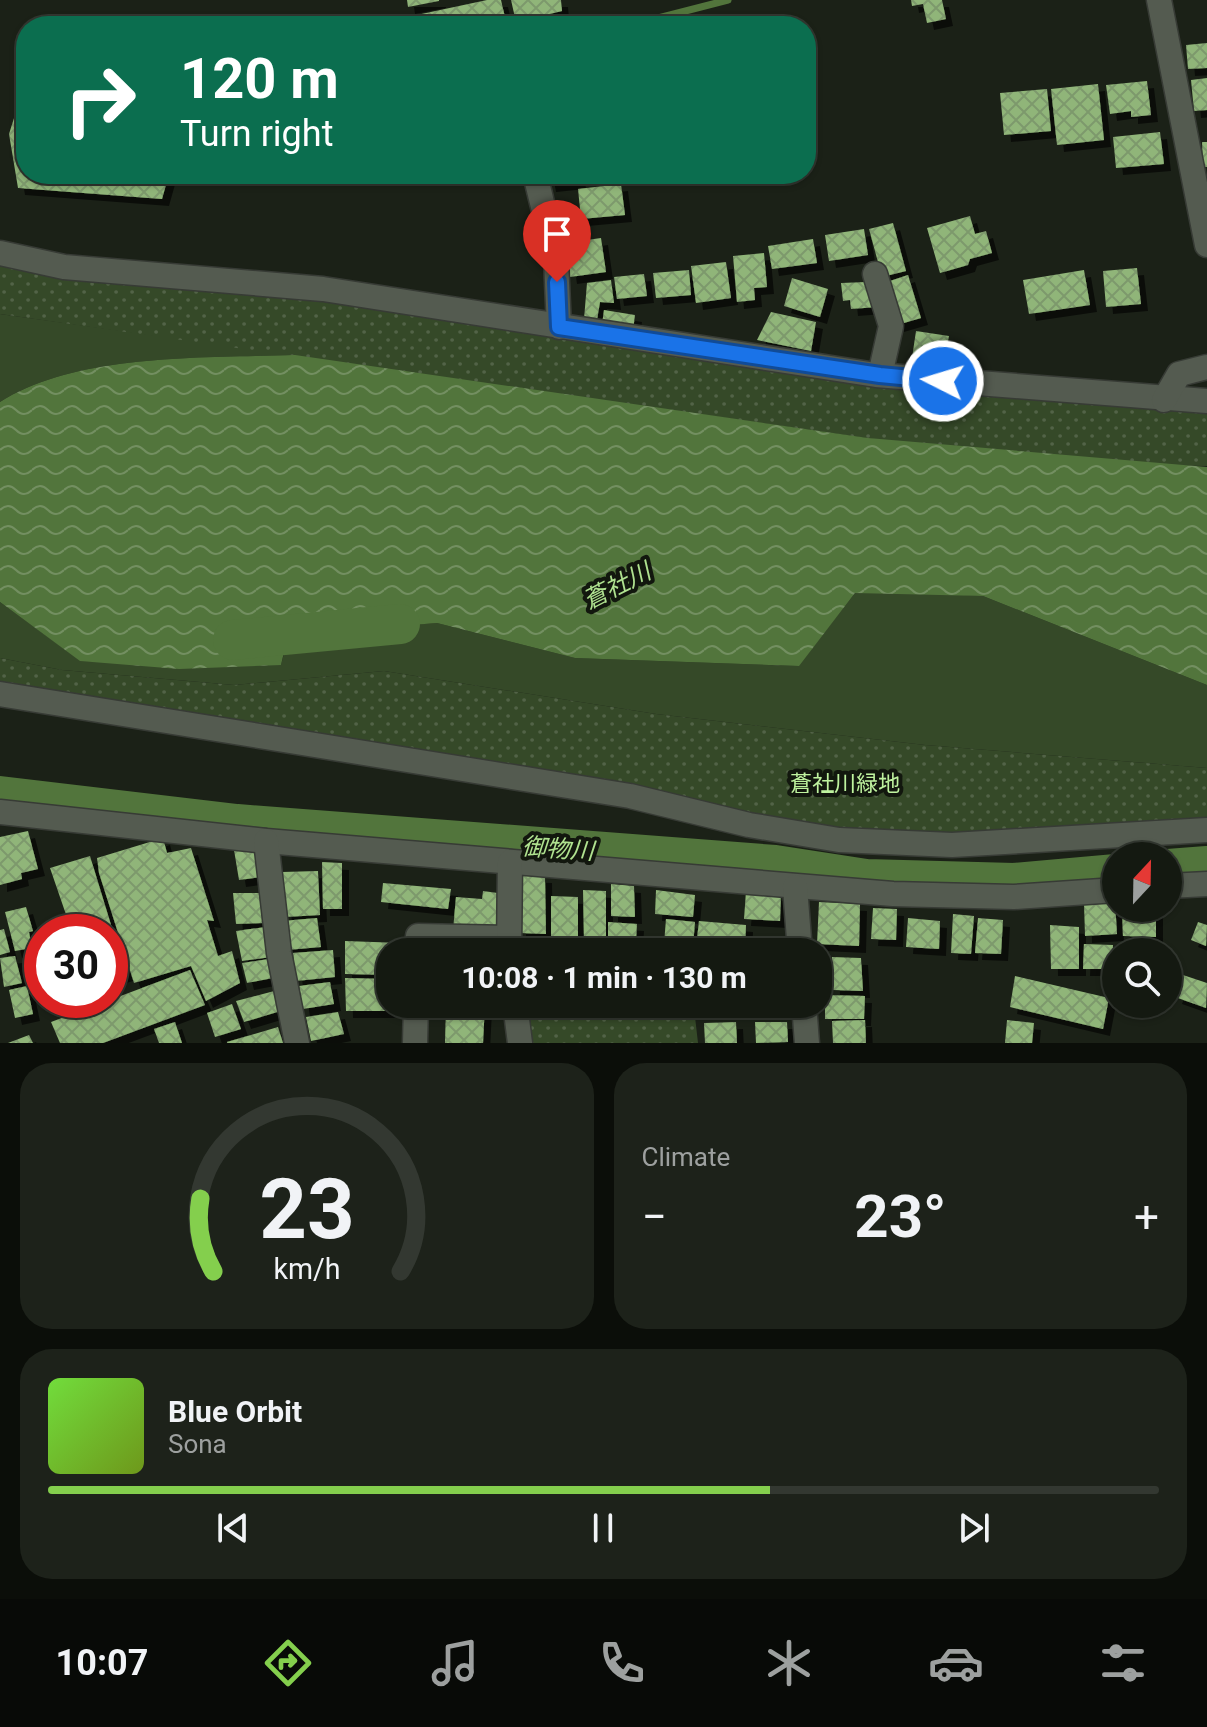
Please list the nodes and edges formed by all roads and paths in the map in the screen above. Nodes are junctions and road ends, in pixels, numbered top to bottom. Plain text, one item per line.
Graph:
1 (1159, 0) edge
2 (537, 184) edge
3 (1207, 243) edge
4 (0, 253) edge
5 (875, 274) dead end
6 (559, 327) junction
7 (1207, 367) edge
8 (880, 375) junction
9 (1164, 400) junction
10 (1207, 401) edge
11 (0, 694) edge
12 (0, 812) edge
13 (1207, 830) edge
14 (266, 841) junction
15 (510, 862) junction
16 (1207, 884) edge
17 (1182, 885) edge
18 (795, 887) junction
19 (1102, 891) edge
20 (418, 938) edge
21 (438, 938) edge
22 (509, 938) edge
23 (799, 938) edge
24 (416, 1018) edge
25 (517, 1018) edge
26 (805, 1018) edge
27 (297, 1043) edge
28 (415, 1043) edge
29 (520, 1043) edge
30 (807, 1043) edge

1 - 3 street
2 - 6 street
4 - 6 street
5 - 8 street
6 - 8 street
7 - 9 street
8 - 9 street
9 - 10 street
11 - 13 street
12 - 14 street
14 - 15 street
14 - 27 street
15 - 18 street
15 - 22 street
16 - 17 street
18 - 19 street
18 - 23 street
20 - 21 street
24 - 28 street
25 - 29 street
26 - 30 street

